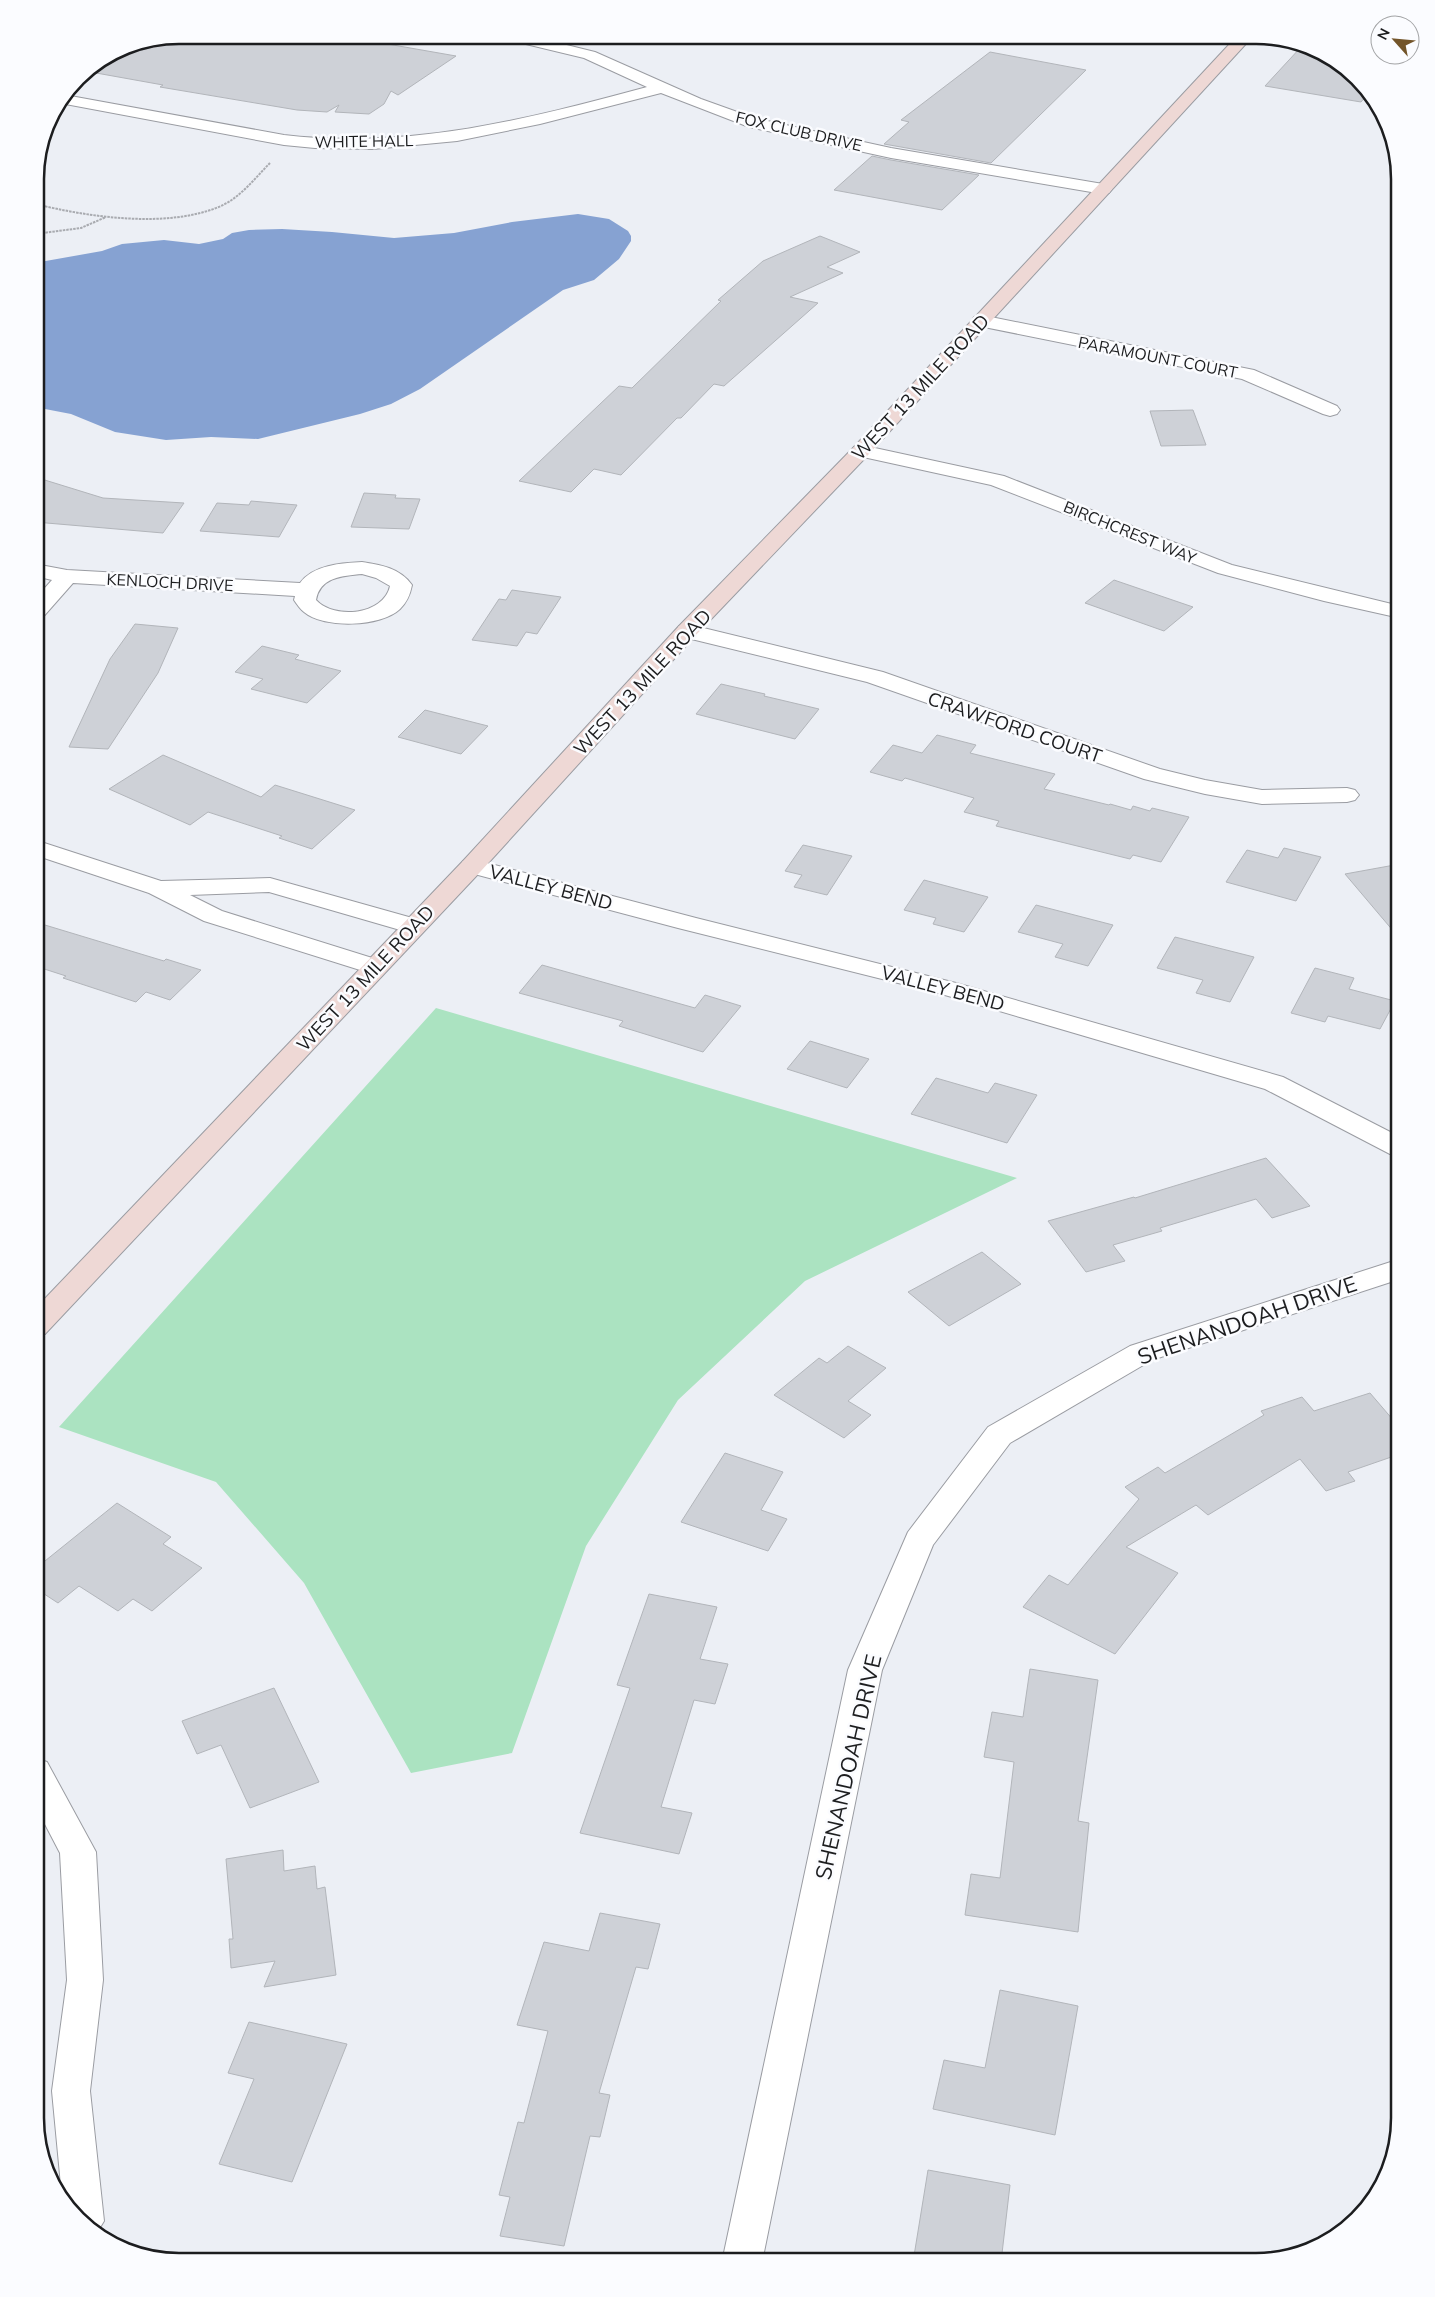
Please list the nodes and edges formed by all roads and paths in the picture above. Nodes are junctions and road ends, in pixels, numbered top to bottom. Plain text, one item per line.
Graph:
1 (546, 44) edge
2 (1239, 44) edge
3 (664, 86) junction
4 (70, 99) edge
5 (295, 140) junction
6 (1103, 189) junction
7 (44, 206) edge
8 (106, 217) junction
9 (44, 233) edge
10 (982, 321) junction
11 (1330, 410) dead end
12 (860, 451) junction
13 (44, 572) edge
14 (67, 576) junction
15 (305, 590) dead end
16 (44, 602) edge
17 (1391, 610) edge
18 (687, 631) junction
19 (1347, 795) dead end
20 (44, 850) edge
21 (472, 866) junction
22 (158, 888) junction
23 (414, 926) junction
24 (376, 967) junction
25 (1391, 1143) edge
26 (1391, 1272) edge
27 (44, 1317) edge
28 (44, 1789) edge
29 (83, 2213) edge
30 (744, 2253) edge

1 - 3 street, FOX CLUB DRIVE
2 - 6 street, WEST 13 MILE ROAD
3 - 5 street, WHITE HALL
3 - 6 street, FOX CLUB DRIVE
4 - 5 street, WHITE HALL
5 - 8 path
6 - 10 street, WEST 13 MILE ROAD
7 - 8 path
8 - 9 path
10 - 11 street, PARAMOUNT COURT
10 - 12 street, WEST 13 MILE ROAD
12 - 17 street, BIRCHCREST WAY
12 - 18 street, WEST 13 MILE ROAD
13 - 14 street, KENLOCH DRIVE
14 - 15 street, KENLOCH DRIVE
14 - 16 street
18 - 19 street, CRAWFORD COURT
18 - 21 street, WEST 13 MILE ROAD
20 - 22 street
21 - 23 street, WEST 13 MILE ROAD
21 - 25 street, VALLEY BEND
22 - 23 street
22 - 24 street
23 - 24 street, WEST 13 MILE ROAD
24 - 27 street, WEST 13 MILE ROAD
26 - 30 street, SHENANDOAH DRIVE
28 - 29 street

